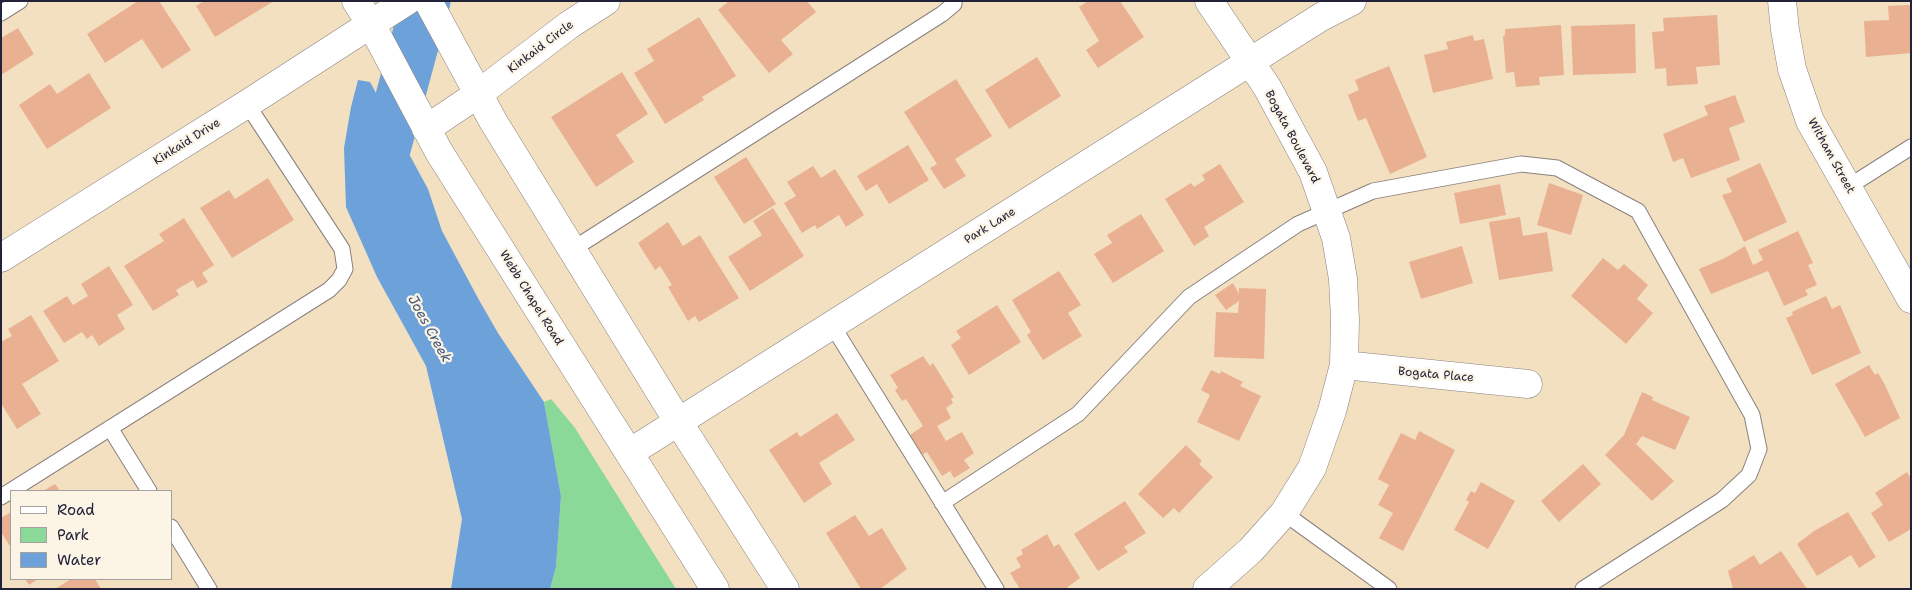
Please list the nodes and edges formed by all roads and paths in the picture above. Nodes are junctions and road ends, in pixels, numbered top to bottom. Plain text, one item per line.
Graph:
1 (20, 1) edge
2 (356, 1) edge
3 (406, 1) edge
4 (428, 1) edge
5 (606, 1) edge
6 (954, 1) edge
7 (1209, 1) edge
8 (1352, 1) edge
9 (1782, 1) edge
10 (1, 13) edge
11 (371, 24) junction
12 (1250, 61) junction
13 (478, 94) junction
14 (247, 104) junction
15 (437, 122) junction
16 (1911, 146) edge
17 (1848, 187) junction
18 (1327, 210) junction
19 (573, 249) junction
20 (1, 258) edge
21 (1911, 299) edge
22 (832, 325) junction
23 (1344, 365) junction
24 (1528, 384) dead end
25 (679, 422) junction
26 (110, 428) junction
27 (629, 453) junction
28 (11, 490) edge
29 (148, 490) edge
30 (942, 503) junction
31 (1284, 513) junction
32 (172, 529) edge
33 (209, 589) edge
34 (715, 589) edge
35 (784, 589) edge
36 (996, 589) edge
37 (1206, 589) edge
38 (1389, 589) edge
39 (1583, 589) edge

1 - 10 lane
2 - 11 street, Webb Chapel Road
3 - 11 street, Kinkaid Drive
4 - 13 street
5 - 13 street, Kinkaid Circle
6 - 19 lane
7 - 12 street, Bogata Boulevard
8 - 12 street, Park Lane
9 - 17 street, Witham Street
11 - 14 street, Kinkaid Drive
11 - 15 street, Webb Chapel Road
12 - 18 street, Bogata Boulevard
12 - 22 street, Park Lane
13 - 15 street, Kinkaid Circle
13 - 19 street
14 - 20 street, Kinkaid Drive
14 - 26 lane
15 - 27 street, Webb Chapel Road
16 - 17 lane
17 - 21 street, Witham Street
18 - 23 street, Bogata Boulevard
18 - 30 lane
18 - 39 lane
19 - 25 street
22 - 25 street, Park Lane
22 - 30 lane
23 - 24 street, Bogata Place
23 - 31 street, Bogata Boulevard
25 - 27 street, Park Lane
25 - 35 street
26 - 28 lane
26 - 29 lane
27 - 34 street, Webb Chapel Road
30 - 36 lane
31 - 37 street, Bogata Boulevard
31 - 38 lane
32 - 33 lane

